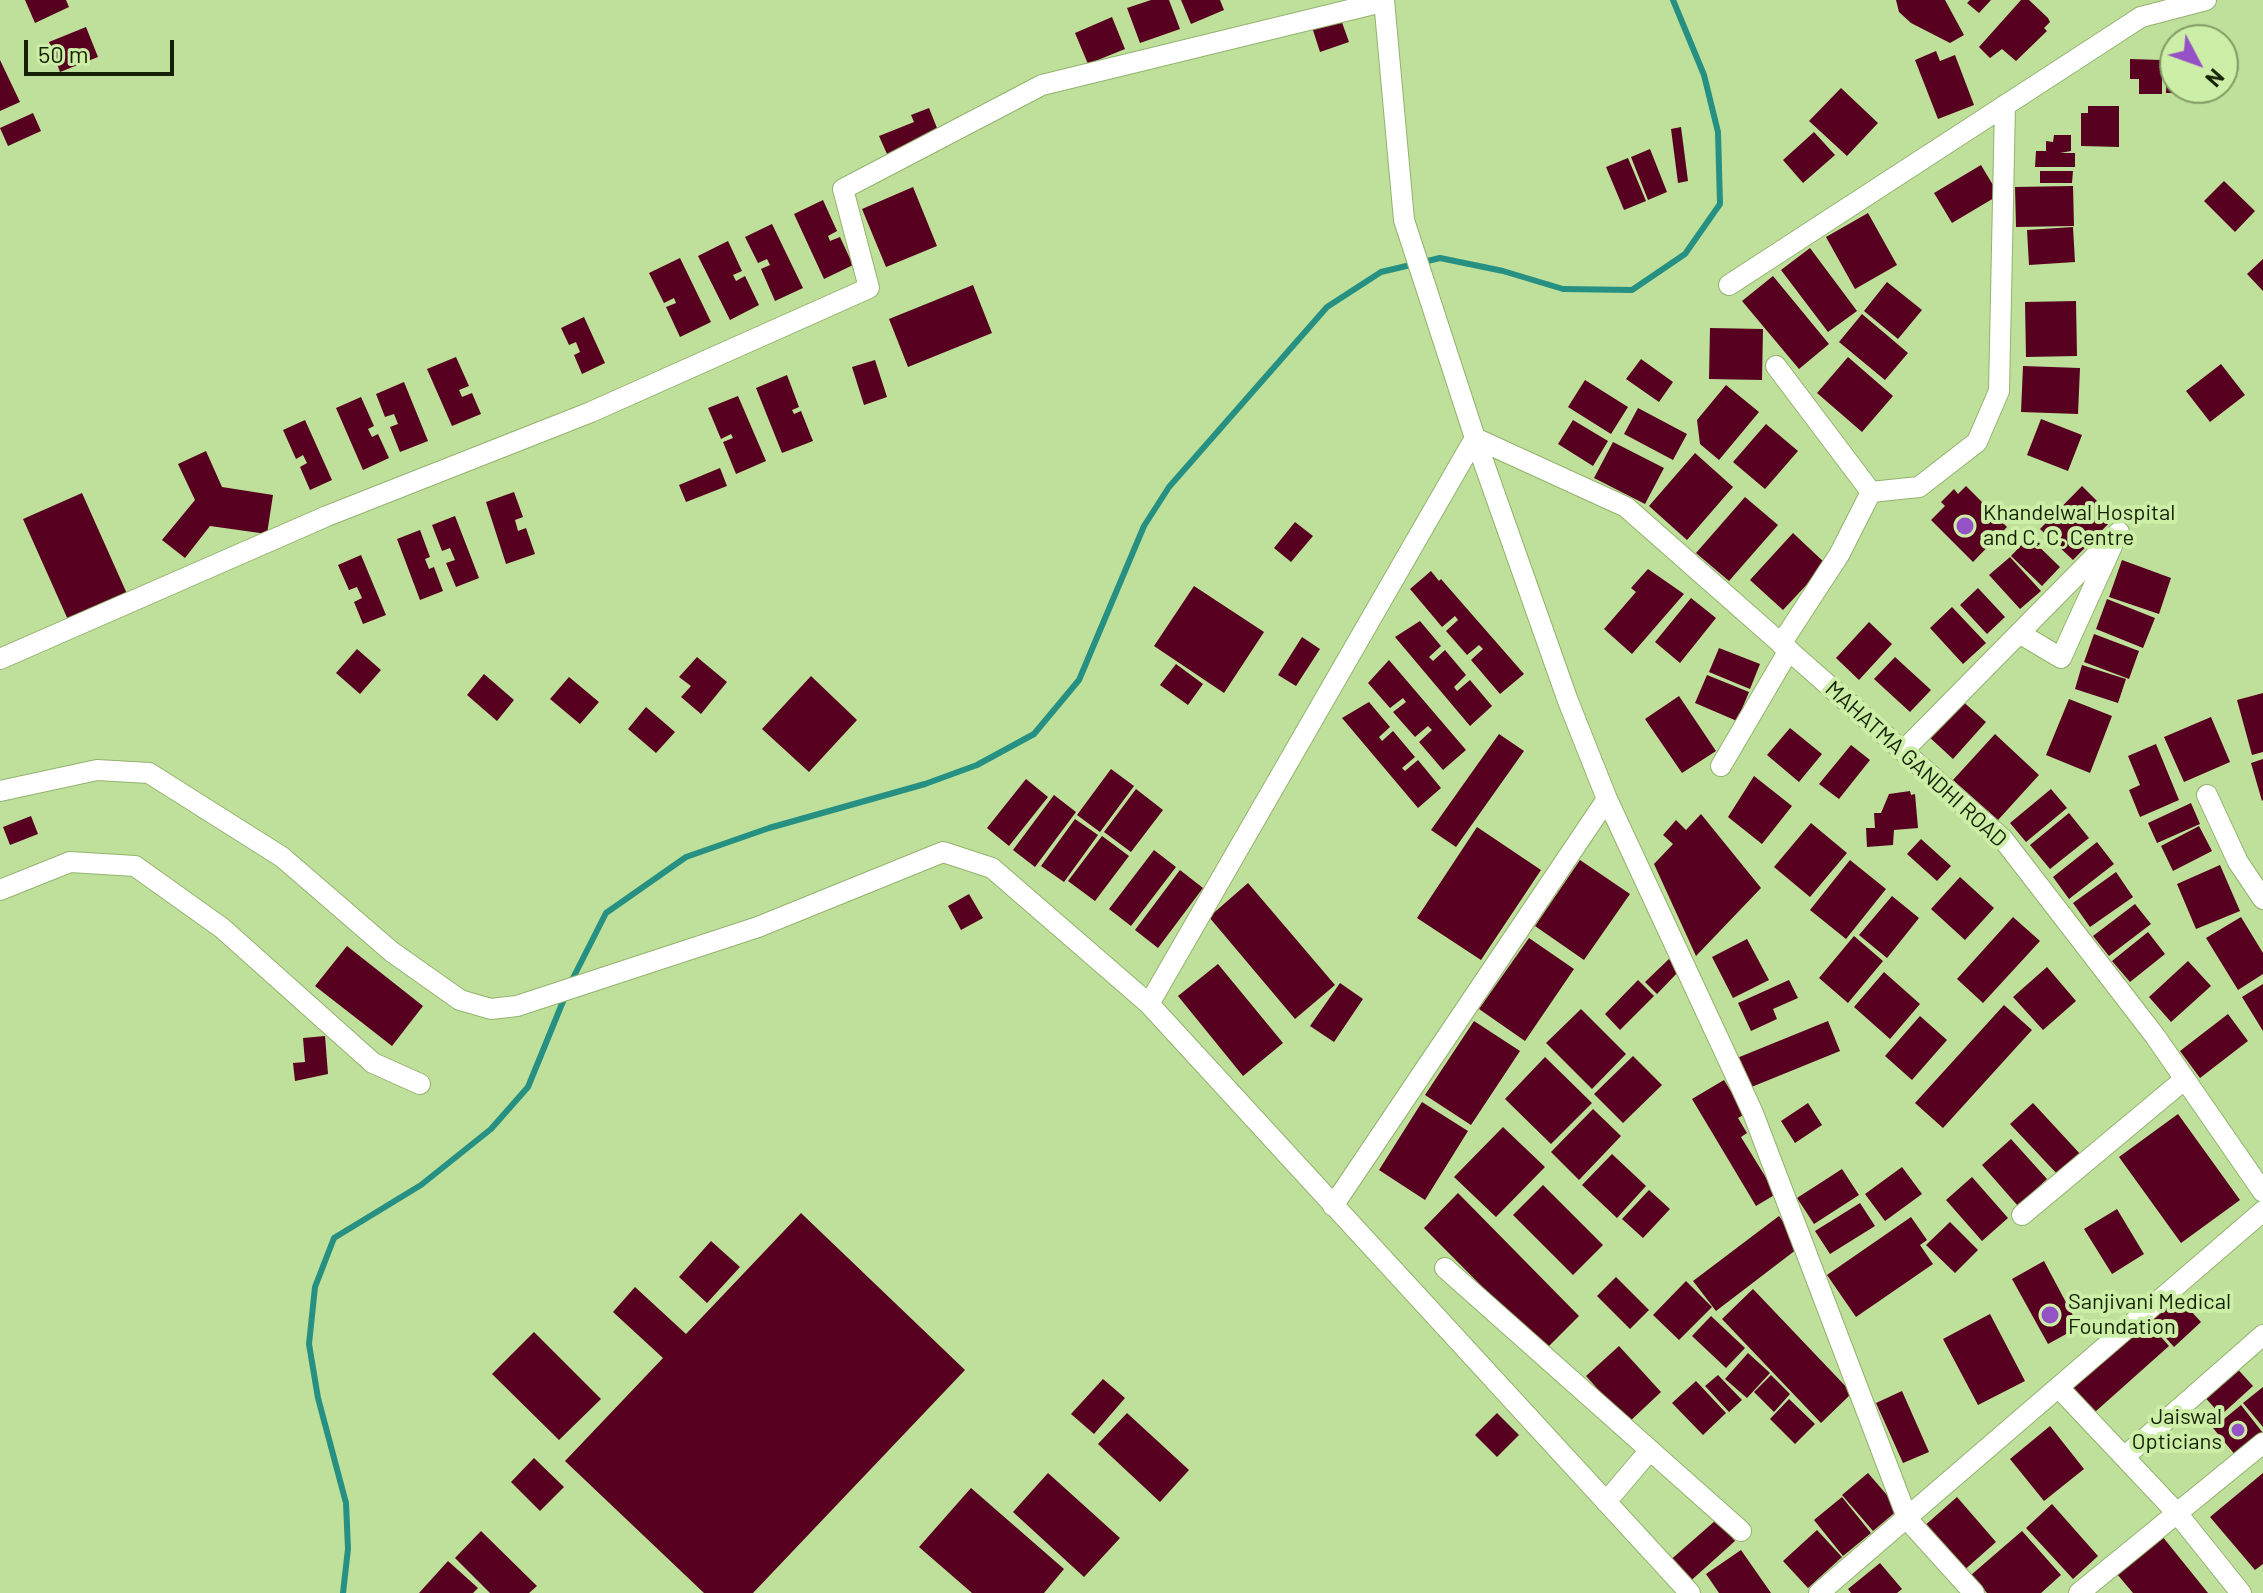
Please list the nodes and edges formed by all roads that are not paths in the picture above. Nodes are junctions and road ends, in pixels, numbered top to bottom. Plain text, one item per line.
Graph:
1 (2206, 0) edge
2 (1383, 1) edge
3 (2005, 105) junction
4 (1729, 285) dead end
5 (1776, 366) dead end
6 (1475, 438) junction
7 (1871, 492) junction
8 (2019, 633) junction
9 (1785, 647) junction
10 (0, 659) edge
11 (1903, 751) junction
12 (1721, 766) dead end
13 (0, 791) edge
14 (2207, 795) dead end
15 (1607, 799) junction
16 (0, 890) edge
17 (2263, 899) edge
18 (1149, 1004) junction
19 (2185, 1079) junction
20 (420, 1084) dead end
21 (2263, 1192) edge
22 (1333, 1206) junction
23 (2263, 1211) edge
24 (2022, 1215) dead end
25 (1445, 1268) dead end
26 (2263, 1335) edge
27 (2059, 1388) junction
28 (2263, 1443) edge
29 (1650, 1450) junction
30 (2124, 1457) junction
31 (1606, 1502) junction
32 (2177, 1513) junction
33 (1908, 1520) junction
34 (1741, 1531) dead end
35 (1690, 1593) edge
36 (1819, 1593) edge
37 (1974, 1593) edge
38 (2079, 1593) edge
39 (2241, 1593) edge

1 - 3 street
2 - 6 street
2 - 10 street
3 - 4 street
3 - 7 street
5 - 7 street
6 - 9 street, MAHATMA GANDHI ROAD
6 - 15 street
6 - 18 street
7 - 9 street
8 - 8 street
8 - 11 street
9 - 11 street, MAHATMA GANDHI ROAD
9 - 12 street
11 - 19 street, MAHATMA GANDHI ROAD
13 - 18 street
14 - 17 street
15 - 22 street
15 - 33 street
16 - 20 street
18 - 22 street
19 - 21 street, MAHATMA GANDHI ROAD
19 - 24 street
22 - 31 street
23 - 27 street
25 - 29 street
26 - 30 street
27 - 30 street
27 - 33 street
28 - 32 street
29 - 31 street
29 - 34 street
30 - 32 street
31 - 35 street
32 - 38 street
32 - 39 street
33 - 36 street
33 - 37 street

